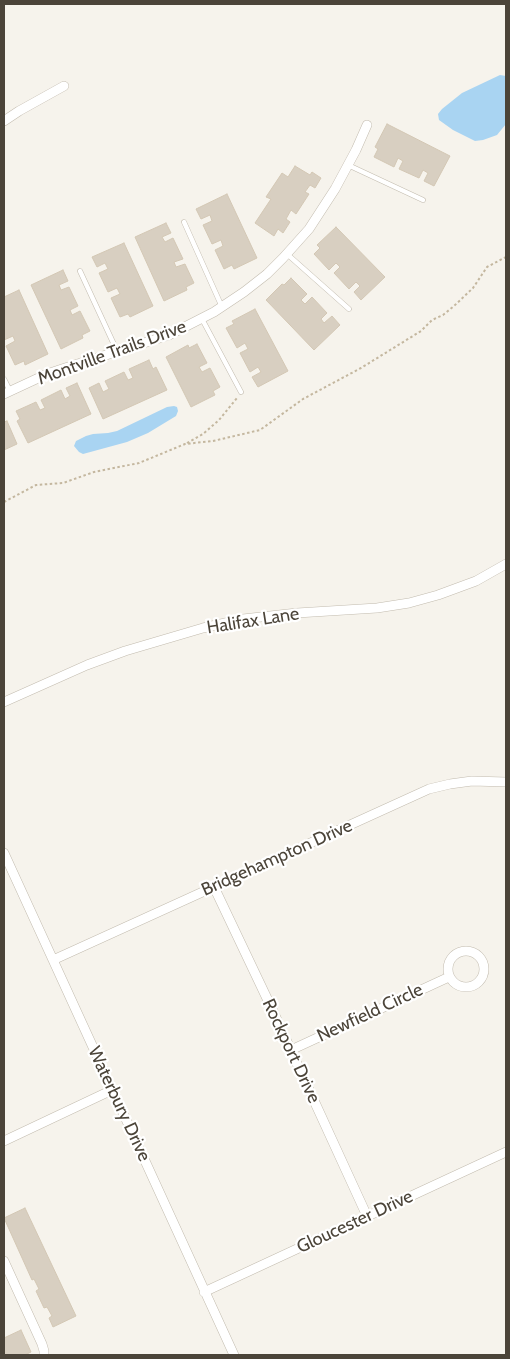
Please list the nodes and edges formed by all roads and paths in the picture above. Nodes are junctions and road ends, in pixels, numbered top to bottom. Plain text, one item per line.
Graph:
1 (64, 86) dead end
2 (4, 121) edge
3 (367, 125) dead end
4 (348, 165) junction
5 (423, 200) dead end
6 (184, 222) dead end
7 (287, 254) junction
8 (506, 257) edge
9 (80, 271) dead end
10 (222, 307) junction
11 (349, 310) dead end
12 (202, 319) junction
13 (117, 351) junction
14 (4, 379) edge
15 (241, 392) joint
16 (7, 393) edge
17 (185, 444) junction
18 (4, 502) edge
19 (506, 564) edge
20 (4, 702) edge
21 (506, 782) edge
22 (4, 853) edge
23 (214, 887) junction
24 (53, 960) junction
25 (449, 977) junction
26 (291, 1050) junction
27 (112, 1090) junction
28 (4, 1140) edge
29 (506, 1152) edge
30 (367, 1216) junction
31 (4, 1261) edge
32 (204, 1292) junction
33 (44, 1355) edge
34 (234, 1355) edge

1 - 2 street
3 - 4 street, Montville Trails Drive
4 - 5 lane
4 - 7 street, Montville Trails Drive
6 - 10 lane
7 - 10 street, Montville Trails Drive
7 - 11 lane
8 - 17 path
9 - 13 lane
10 - 12 street, Montville Trails Drive
12 - 13 street, Montville Trails Drive
12 - 15 lane
13 - 16 street, Montville Trails Drive
14 - 16 lane
15 - 17 path
17 - 18 path
19 - 20 street, Halifax Lane
21 - 23 street, Bridgehampton Drive
22 - 24 street, Waterbury Drive
23 - 24 street, Bridgehampton Drive
23 - 26 street, Rockport Drive
24 - 27 street, Waterbury Drive
25 - 25 street
25 - 26 street, Newfield Circle
26 - 30 street, Rockport Drive
27 - 28 street
27 - 32 street, Waterbury Drive
29 - 30 street, Gloucester Drive
30 - 32 street, Gloucester Drive
31 - 33 street
32 - 34 street, Waterbury Drive

